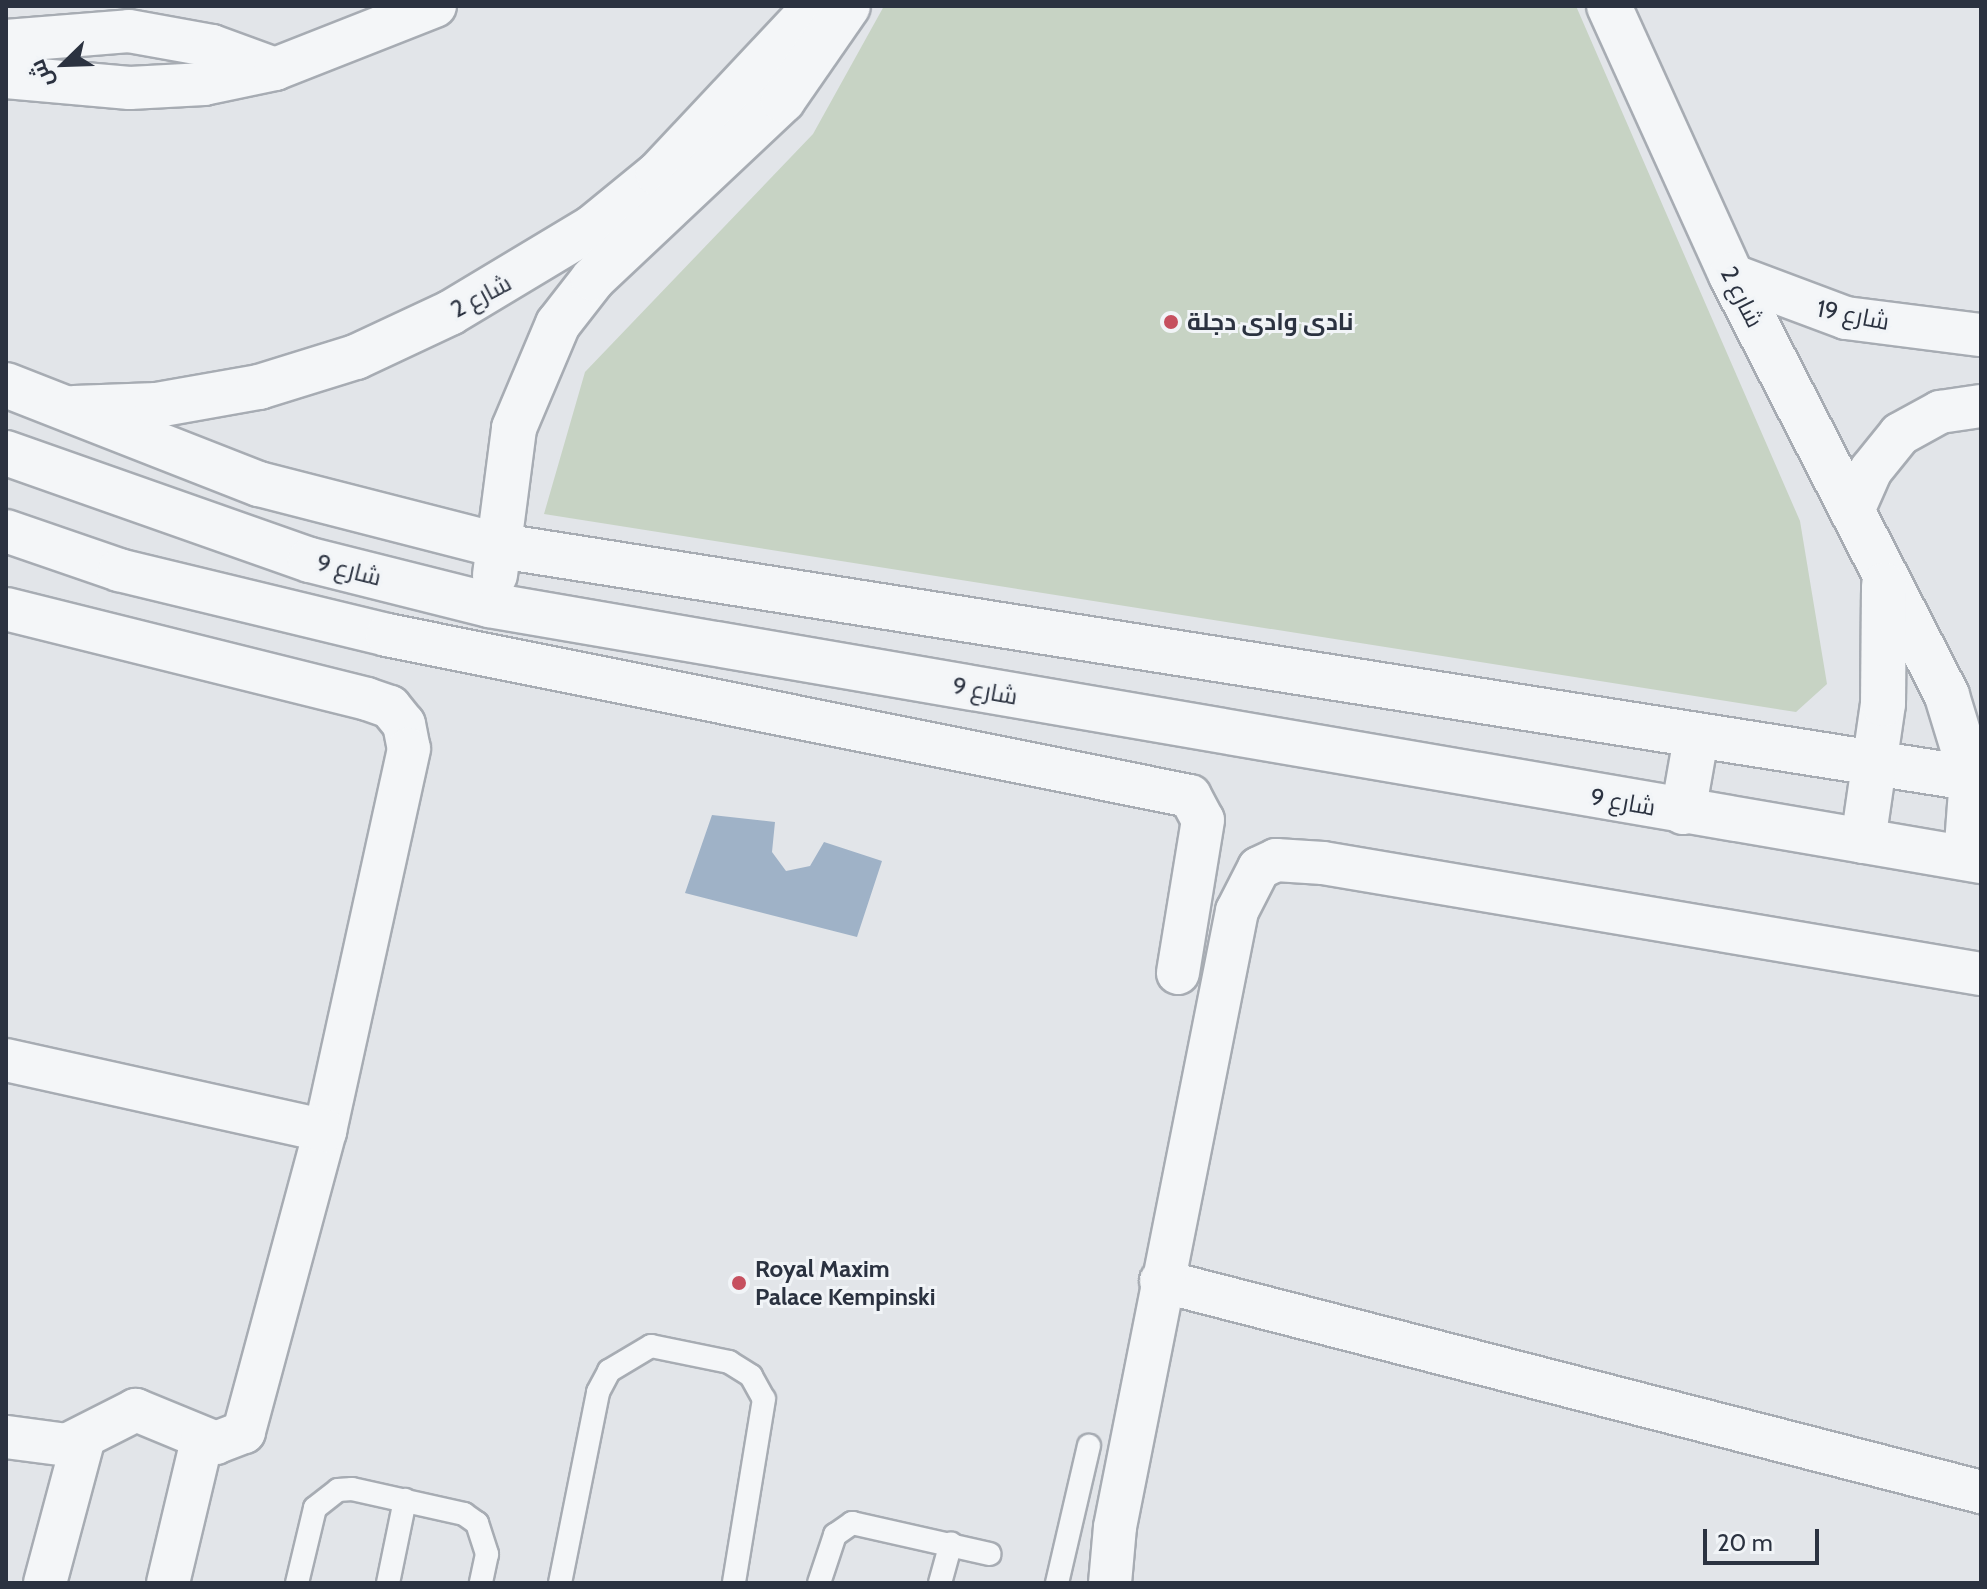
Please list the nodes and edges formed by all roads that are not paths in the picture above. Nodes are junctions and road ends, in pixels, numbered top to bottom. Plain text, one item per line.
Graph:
1 (435, 6) edge
2 (816, 6) edge
3 (848, 6) edge
4 (1609, 6) edge
5 (6, 41) edge
6 (275, 69) junction
7 (6, 77) edge
8 (1731, 275) junction
9 (1981, 335) edge
10 (6, 385) edge
11 (1981, 406) edge
12 (54, 408) junction
13 (6, 453) edge
14 (1852, 513) junction
15 (6, 531) edge
16 (501, 546) junction
17 (1884, 585) junction
18 (489, 605) junction
19 (6, 609) edge
20 (1696, 738) junction
21 (1877, 763) junction
22 (1976, 779) edge
23 (1683, 812) junction
24 (1863, 841) junction
25 (1973, 859) edge
26 (1178, 973) dead end
27 (1981, 974) edge
28 (6, 1060) edge
29 (325, 1131) junction
30 (1161, 1281) junction
31 (6, 1437) edge
32 (202, 1440) junction
33 (83, 1441) junction
34 (1089, 1446) dead end
35 (1981, 1492) edge
36 (405, 1500) junction
37 (951, 1543) junction
38 (990, 1554) dead end
39 (45, 1583) edge
40 (168, 1583) edge
41 (297, 1583) edge
42 (388, 1583) edge
43 (481, 1583) edge
44 (560, 1583) edge
45 (734, 1583) edge
46 (819, 1583) edge
47 (940, 1583) edge
48 (1057, 1583) edge
49 (1110, 1583) edge

1 - 6 street
2 - 12 street, شارع 2
3 - 16 street
4 - 8 street, شارع 2
5 - 6 street
6 - 7 street
8 - 9 street, شارع 19
8 - 14 street, شارع 2
10 - 12 street
11 - 14 street
12 - 16 street
13 - 18 street, شارع 9
14 - 17 street, شارع 2
15 - 26 street
16 - 18 street
16 - 20 street
17 - 21 street, شارع 2
17 - 22 street, شارع 2
18 - 23 street, شارع 9
19 - 29 street
20 - 21 street
20 - 23 street
21 - 22 street
21 - 24 street, شارع 2
22 - 25 street, شارع 2
23 - 24 street, شارع 9
24 - 25 street, شارع 9
27 - 30 street
28 - 29 street
29 - 32 street
30 - 35 street
30 - 49 street
31 - 33 street
32 - 33 street
32 - 40 street
33 - 39 street
34 - 48 lane
36 - 41 lane
36 - 42 lane
36 - 43 lane
37 - 38 lane
37 - 46 lane
37 - 47 lane
44 - 45 lane

